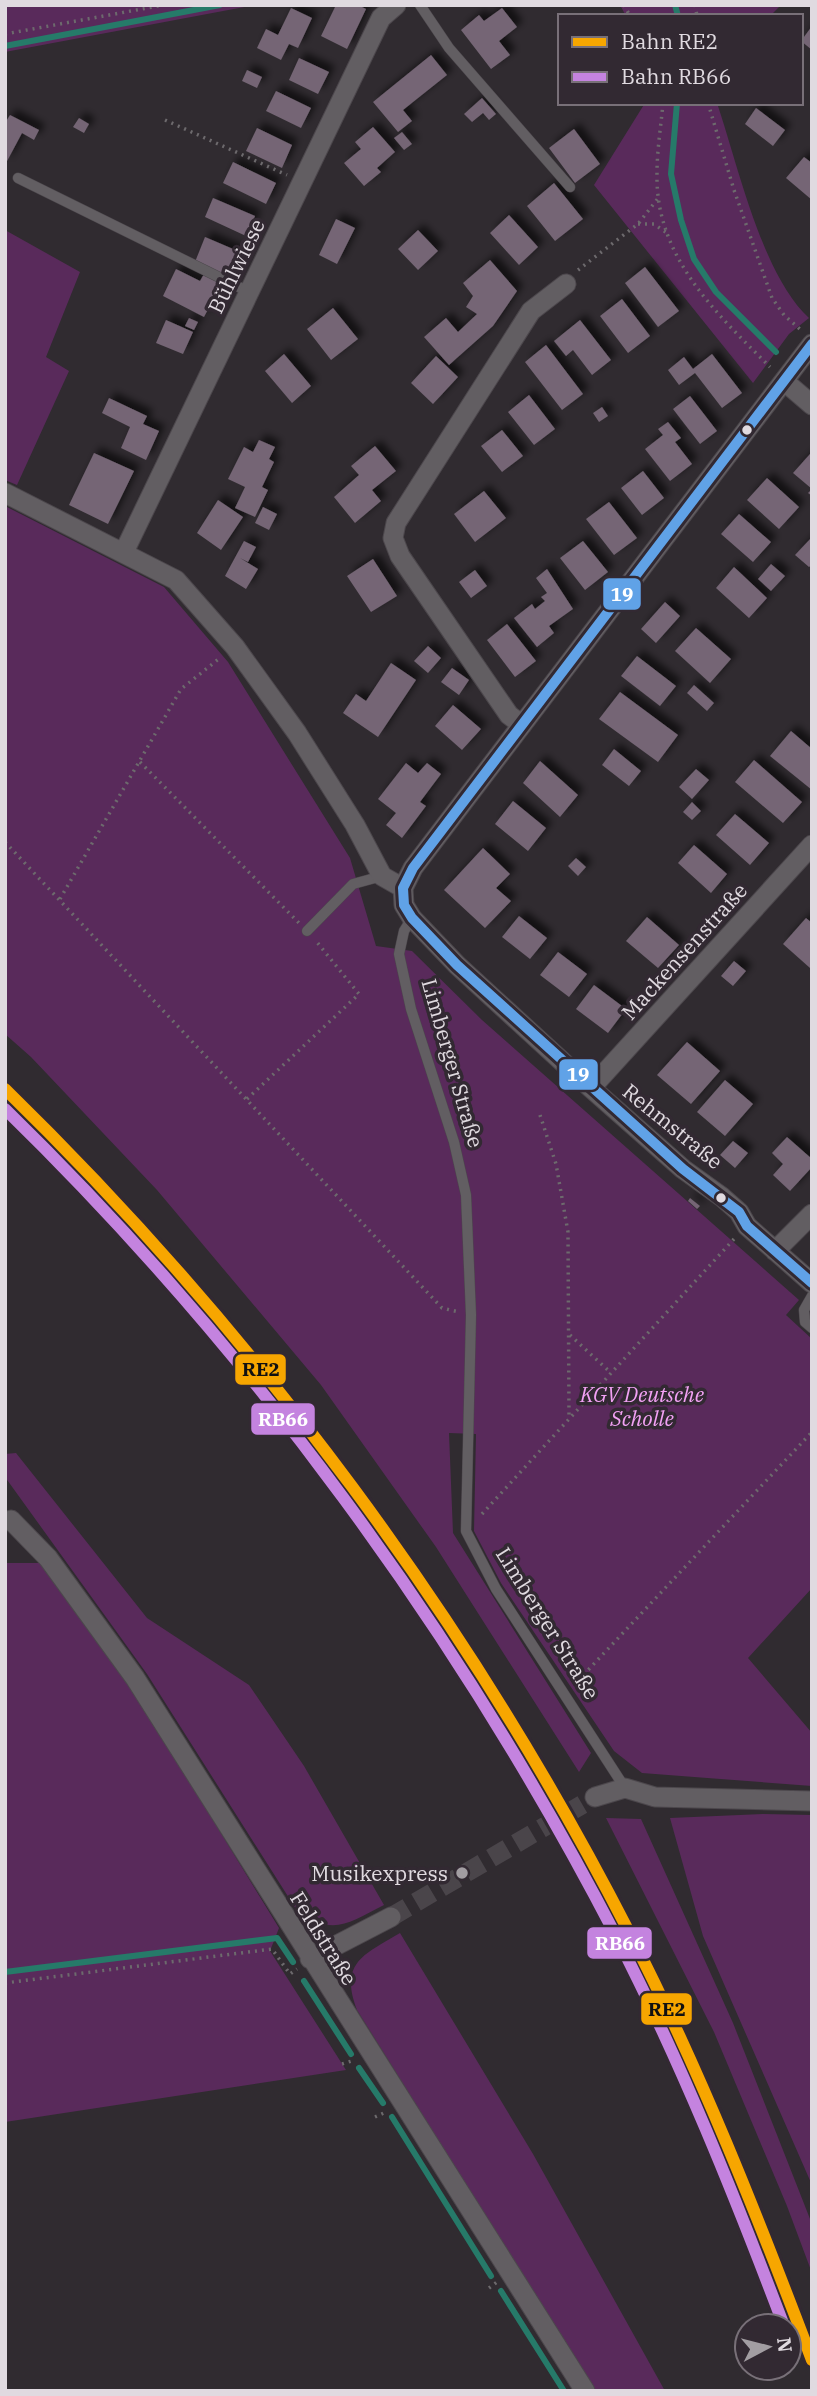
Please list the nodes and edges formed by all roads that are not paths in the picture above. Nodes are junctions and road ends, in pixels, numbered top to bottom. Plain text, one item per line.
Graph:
1 (396, 5) edge
2 (420, 5) edge
3 (18, 178) dead end
4 (570, 187) dead end
5 (566, 284) road end
6 (248, 292) junction
7 (812, 342) edge
8 (784, 381) junction
9 (812, 405) edge
10 (5, 493) edge
11 (124, 552) junction
12 (522, 725) junction
13 (812, 845) edge
14 (382, 876) junction
15 (402, 888) junction
16 (412, 918) junction
17 (307, 931) road end
18 (591, 1088) junction
19 (812, 1214) edge
20 (775, 1251) junction
21 (812, 1283) edge
22 (812, 1296) edge
23 (812, 1328) edge
24 (11, 1520) dead end
25 (625, 1788) junction
26 (596, 1797) tunnel mouth
27 (812, 1801) edge
28 (391, 1917) tunnel mouth
29 (310, 1959) junction
30 (585, 2391) edge

1 - 6 street, Bühlwiese
2 - 4 lane
3 - 6 lane
5 - 12 street
6 - 11 street, Bühlwiese
7 - 8 street
8 - 9 street
8 - 12 street
10 - 11 street
11 - 14 street
12 - 15 street
13 - 18 street, Mackensenstraße
14 - 15 street
14 - 17 lane
15 - 16 street
16 - 18 street, Rehmstraße
16 - 25 lane, Limberger Straße
18 - 20 street, Rehmstraße
19 - 20 street
20 - 21 street, Rehmstraße
22 - 23 lane
24 - 29 street, Feldstraße
25 - 26 street
25 - 27 street
28 - 29 street
29 - 30 street, Feldstraße

